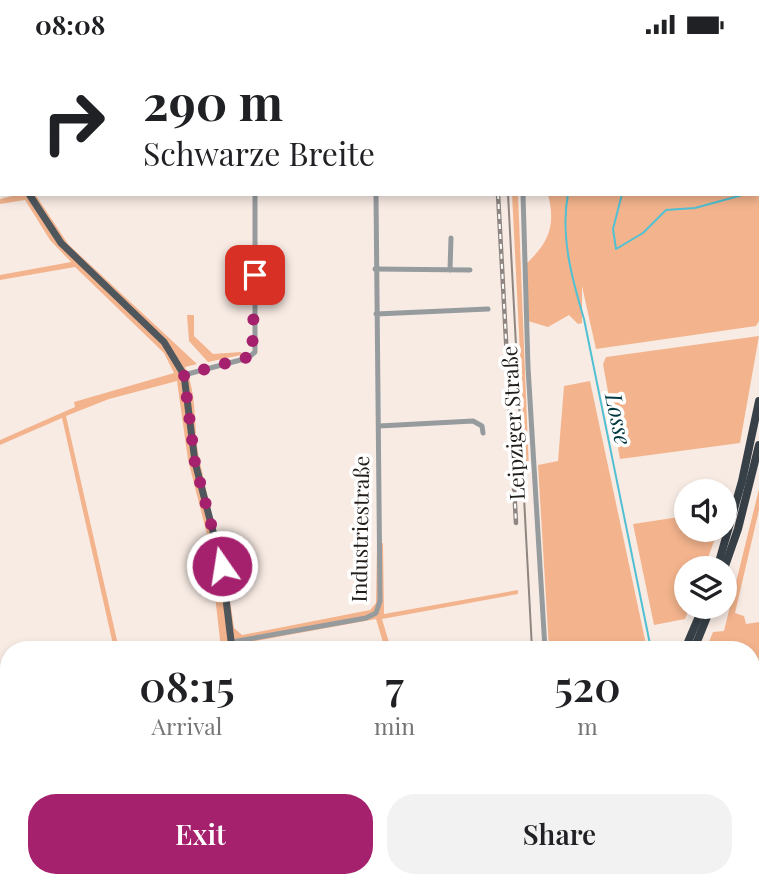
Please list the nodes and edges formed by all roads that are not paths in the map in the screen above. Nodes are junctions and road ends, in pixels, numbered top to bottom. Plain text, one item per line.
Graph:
1 (30, 196) edge
2 (255, 196) edge
3 (376, 196) edge
4 (523, 196) edge
5 (451, 238) dead end
6 (375, 269) junction
7 (450, 269) junction
8 (470, 270) dead end
9 (488, 309) dead end
10 (376, 314) junction
11 (184, 375) junction
12 (759, 401) edge
13 (379, 426) junction
14 (483, 433) dead end
15 (759, 445) edge
16 (721, 556) edge
17 (729, 556) edge
18 (698, 619) edge
19 (706, 619) edge
20 (231, 641) edge
21 (256, 641) edge
22 (545, 641) edge
23 (688, 641) edge
24 (697, 641) edge

1 - 11 main road
2 - 11 street
3 - 6 street, Industriestraße
4 - 22 street, Leipziger Straße
5 - 7 street
6 - 7 street
6 - 10 street, Industriestraße
7 - 8 street
9 - 10 street
10 - 13 street, Industriestraße
11 - 20 main road
12 - 16 highway
13 - 14 street, Industriestraße
13 - 21 street, Industriestraße
15 - 17 highway
18 - 23 highway
19 - 24 highway

